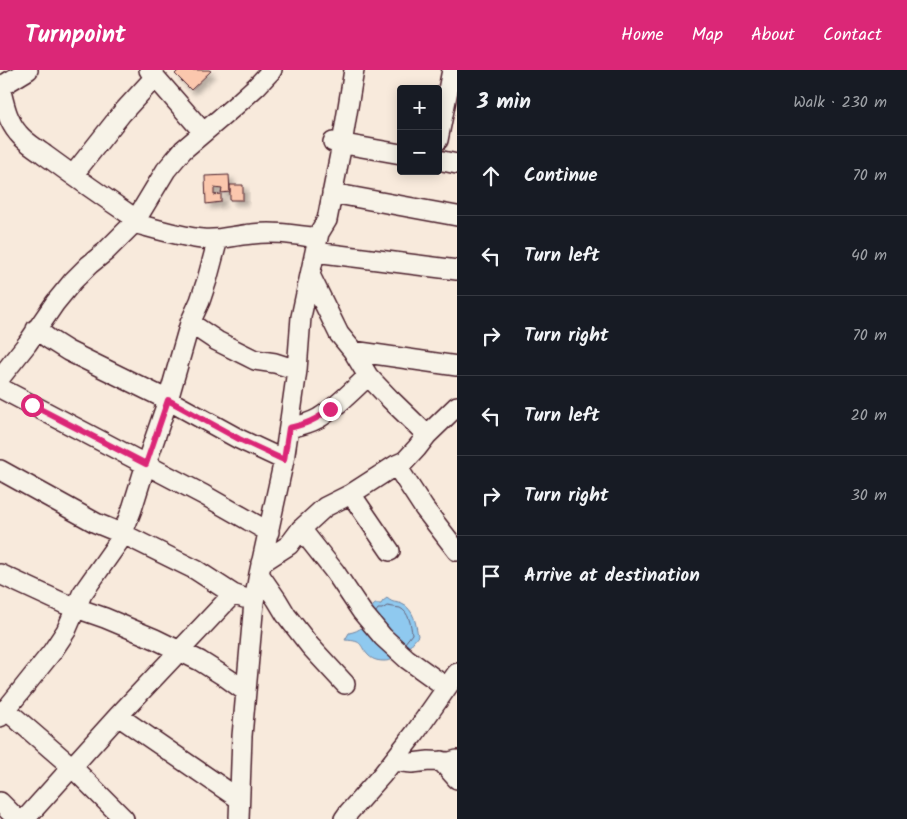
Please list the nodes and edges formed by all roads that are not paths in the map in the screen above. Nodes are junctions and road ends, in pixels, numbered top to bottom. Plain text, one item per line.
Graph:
1 (28, 70) edge
2 (272, 70) edge
3 (344, 70) edge
4 (354, 70) edge
5 (452, 70) edge
6 (152, 74) edge
7 (0, 87) edge
8 (440, 130) edge
9 (203, 132) junction
10 (337, 143) junction
11 (397, 153) edge
12 (442, 161) edge
13 (457, 164) edge
14 (72, 176) junction
15 (332, 193) junction
16 (457, 216) edge
17 (135, 221) junction
18 (218, 239) junction
19 (318, 241) junction
20 (457, 270) edge
21 (310, 275) junction
22 (190, 323) junction
23 (36, 329) junction
24 (353, 351) junction
25 (457, 366) edge
26 (297, 370) junction
27 (368, 376) junction
28 (0, 378) edge
29 (0, 388) edge
30 (168, 400) junction
31 (457, 406) edge
32 (289, 428) junction
33 (427, 435) junction
34 (284, 460) junction
35 (146, 464) junction
36 (396, 465) junction
37 (0, 470) edge
38 (351, 494) junction
39 (301, 529) junction
40 (268, 532) junction
41 (123, 534) junction
42 (390, 551) dead end
43 (457, 551) edge
44 (260, 568) junction
45 (0, 574) edge
46 (233, 594) junction
47 (254, 602) junction
48 (76, 607) junction
49 (180, 651) junction
50 (452, 680) edge
51 (345, 684) dead end
52 (245, 691) junction
53 (3, 707) edge
54 (118, 716) junction
55 (393, 761) junction
56 (449, 761) edge
57 (72, 767) junction
58 (457, 778) edge
59 (239, 799) junction
60 (0, 802) edge
61 (18, 819) edge
62 (25, 819) edge
63 (124, 819) edge
64 (239, 819) edge
65 (344, 819) edge

1 - 7 street
2 - 9 street
3 - 10 street
4 - 10 street
5 - 8 street
6 - 9 street
6 - 14 street
7 - 14 street
9 - 17 street
10 - 11 street
10 - 15 street
10 - 19 street
12 - 13 street
14 - 17 street
15 - 16 street
15 - 19 street
17 - 18 street
17 - 23 street
18 - 19 street
18 - 22 street
19 - 20 street
19 - 21 street
21 - 24 street
21 - 26 street
22 - 26 street
22 - 30 street
23 - 28 street
23 - 30 street
24 - 25 street
24 - 27 street
26 - 32 street
27 - 32 street
27 - 33 street
29 - 35 street
30 - 34 street
30 - 35 street
31 - 33 street
32 - 34 street
33 - 36 street
34 - 40 street
35 - 40 street
35 - 41 street
36 - 38 street
36 - 43 street
37 - 41 street
38 - 39 street
38 - 42 street
39 - 44 street
39 - 50 street
40 - 44 street
41 - 46 street
41 - 48 street
44 - 47 street
44 - 51 street
45 - 48 street
46 - 47 street
46 - 49 street
47 - 52 street
48 - 49 street
48 - 53 street
49 - 52 street
49 - 54 street
50 - 55 street
52 - 59 street
53 - 57 street
54 - 57 street
54 - 59 street
55 - 56 street
55 - 65 street
56 - 58 street
57 - 62 street
57 - 63 street
59 - 64 street
60 - 61 street

